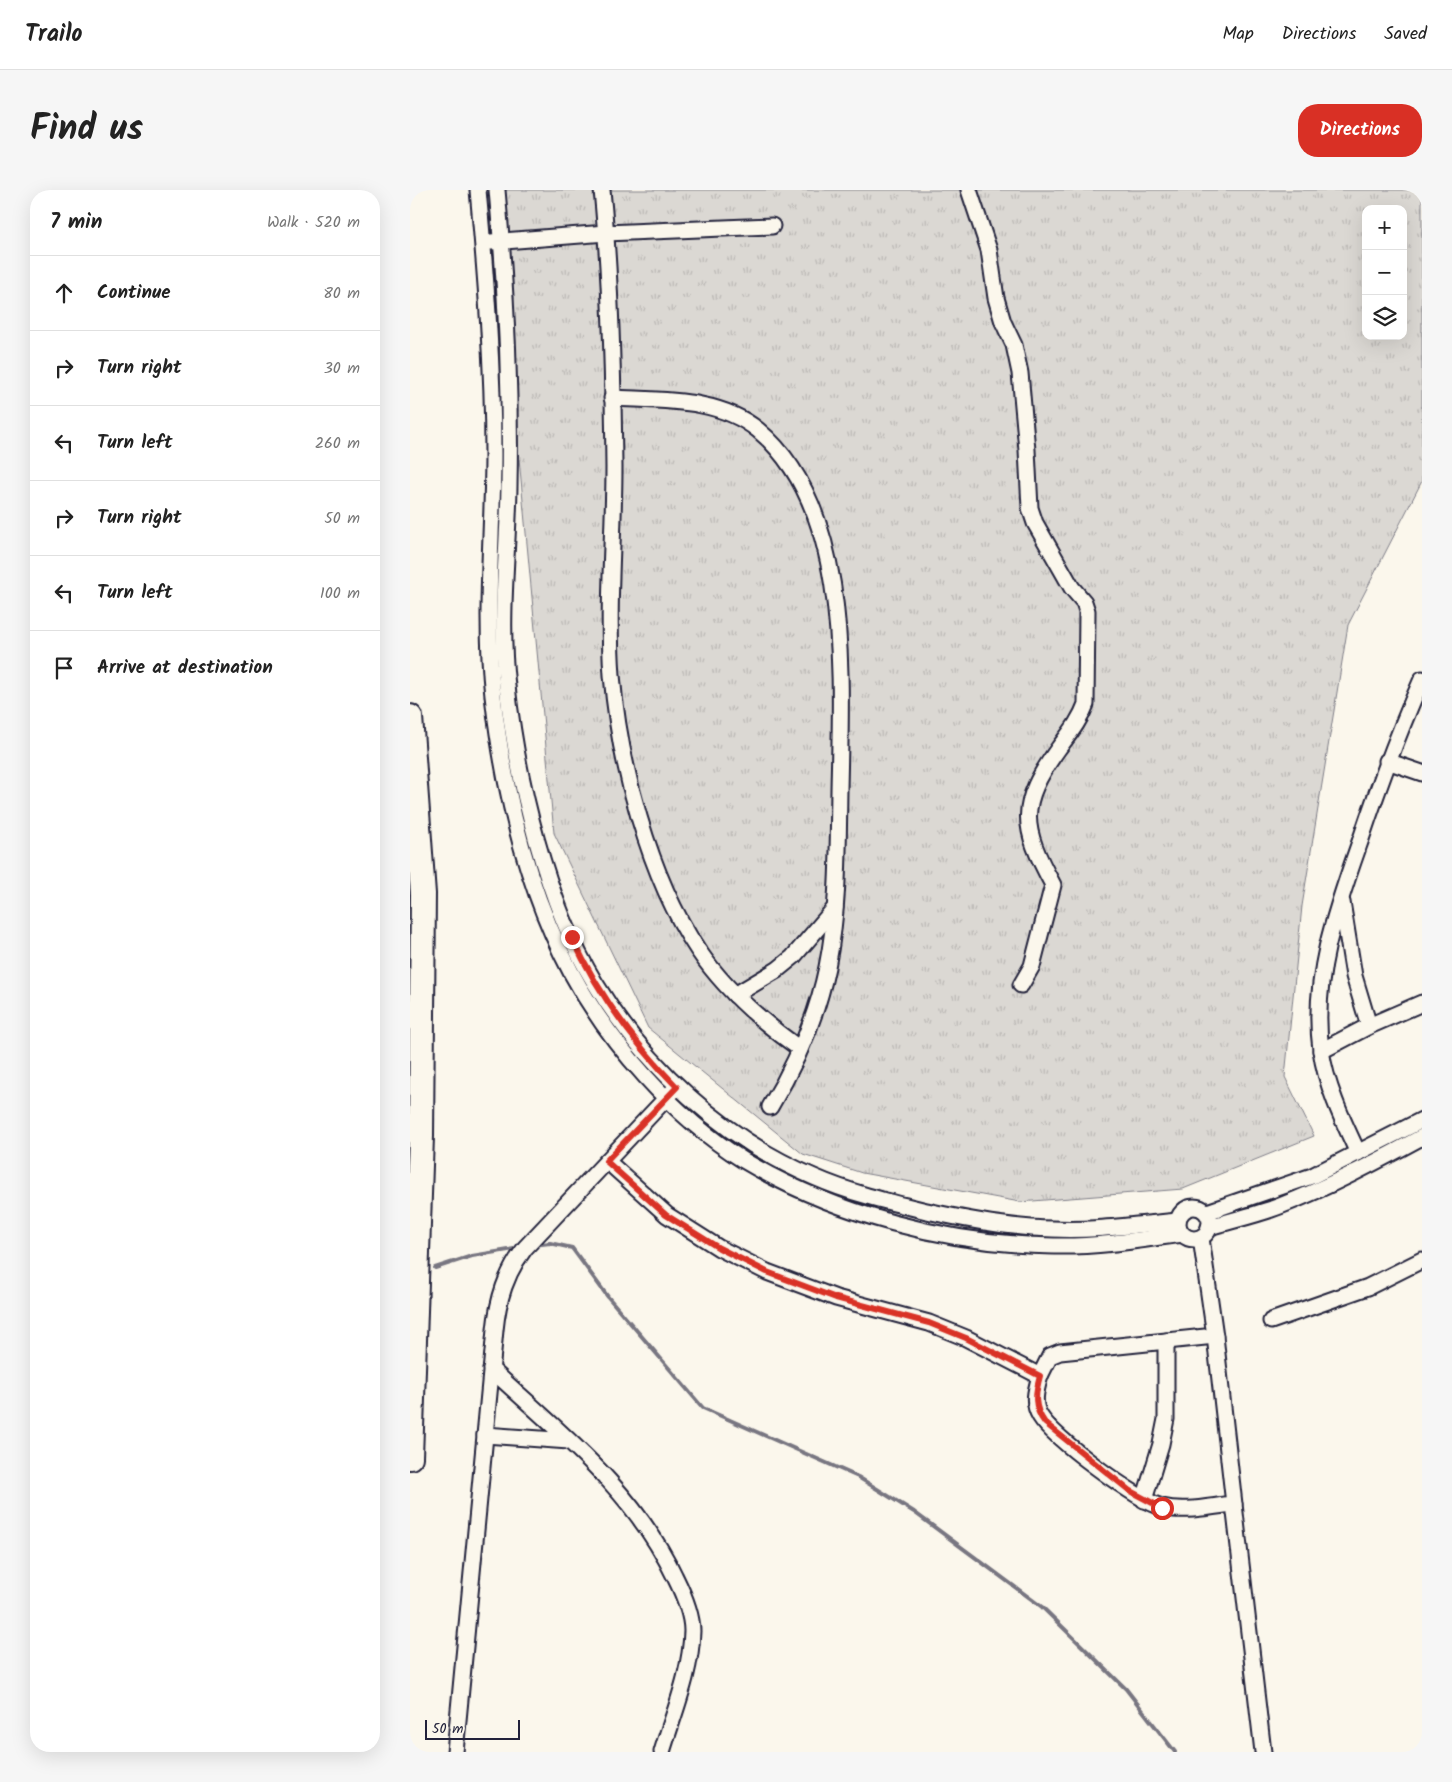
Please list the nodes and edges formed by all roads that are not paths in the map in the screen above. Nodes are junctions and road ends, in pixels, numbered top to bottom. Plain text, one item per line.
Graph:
1 (478, 190) edge
2 (497, 190) edge
3 (602, 190) edge
4 (969, 190) edge
5 (772, 226) dead end
6 (606, 233) junction
7 (501, 241) junction
8 (483, 242) junction
9 (612, 398) junction
10 (1422, 679) edge
11 (410, 716) edge
12 (1387, 761) junction
13 (1422, 773) edge
14 (1341, 896) junction
15 (835, 908) junction
16 (1022, 985) dead end
17 (735, 995) junction
18 (1422, 1003) edge
19 (1369, 1026) junction
20 (800, 1049) junction
21 (1321, 1051) junction
22 (672, 1092) junction
23 (770, 1107) dead end
24 (1422, 1120) edge
25 (1422, 1137) edge
26 (1358, 1153) junction
27 (606, 1161) junction
28 (1206, 1226) junction
29 (1180, 1227) junction
30 (1422, 1260) edge
31 (1271, 1321) dead end
32 (1215, 1336) junction
33 (1166, 1341) junction
34 (491, 1369) junction
35 (1040, 1376) junction
36 (486, 1435) junction
37 (569, 1441) junction
38 (410, 1457) edge
39 (1144, 1500) junction
40 (1234, 1504) junction
41 (455, 1752) edge
42 (662, 1752) edge
43 (1263, 1752) edge

1 - 8 street
2 - 7 street
3 - 6 street
4 - 16 street
5 - 6 street
6 - 7 street
6 - 9 street
7 - 8 street
7 - 22 street
8 - 22 street
9 - 15 street
9 - 17 street
10 - 12 street
11 - 38 main road
12 - 13 street
12 - 14 street
14 - 19 street
14 - 21 street
15 - 17 street
15 - 20 street
17 - 20 street
18 - 19 street
19 - 21 street
20 - 23 street
21 - 26 street
22 - 27 street
22 - 29 street
24 - 26 street
25 - 28 street
26 - 28 street
27 - 34 street
27 - 35 street
28 - 29 street
28 - 29 street
28 - 32 street
30 - 31 street
32 - 33 street
32 - 40 street
33 - 35 street
33 - 39 street
34 - 36 street
34 - 37 street
35 - 39 street
36 - 37 street
36 - 41 street
37 - 42 street
39 - 40 street
40 - 43 street

